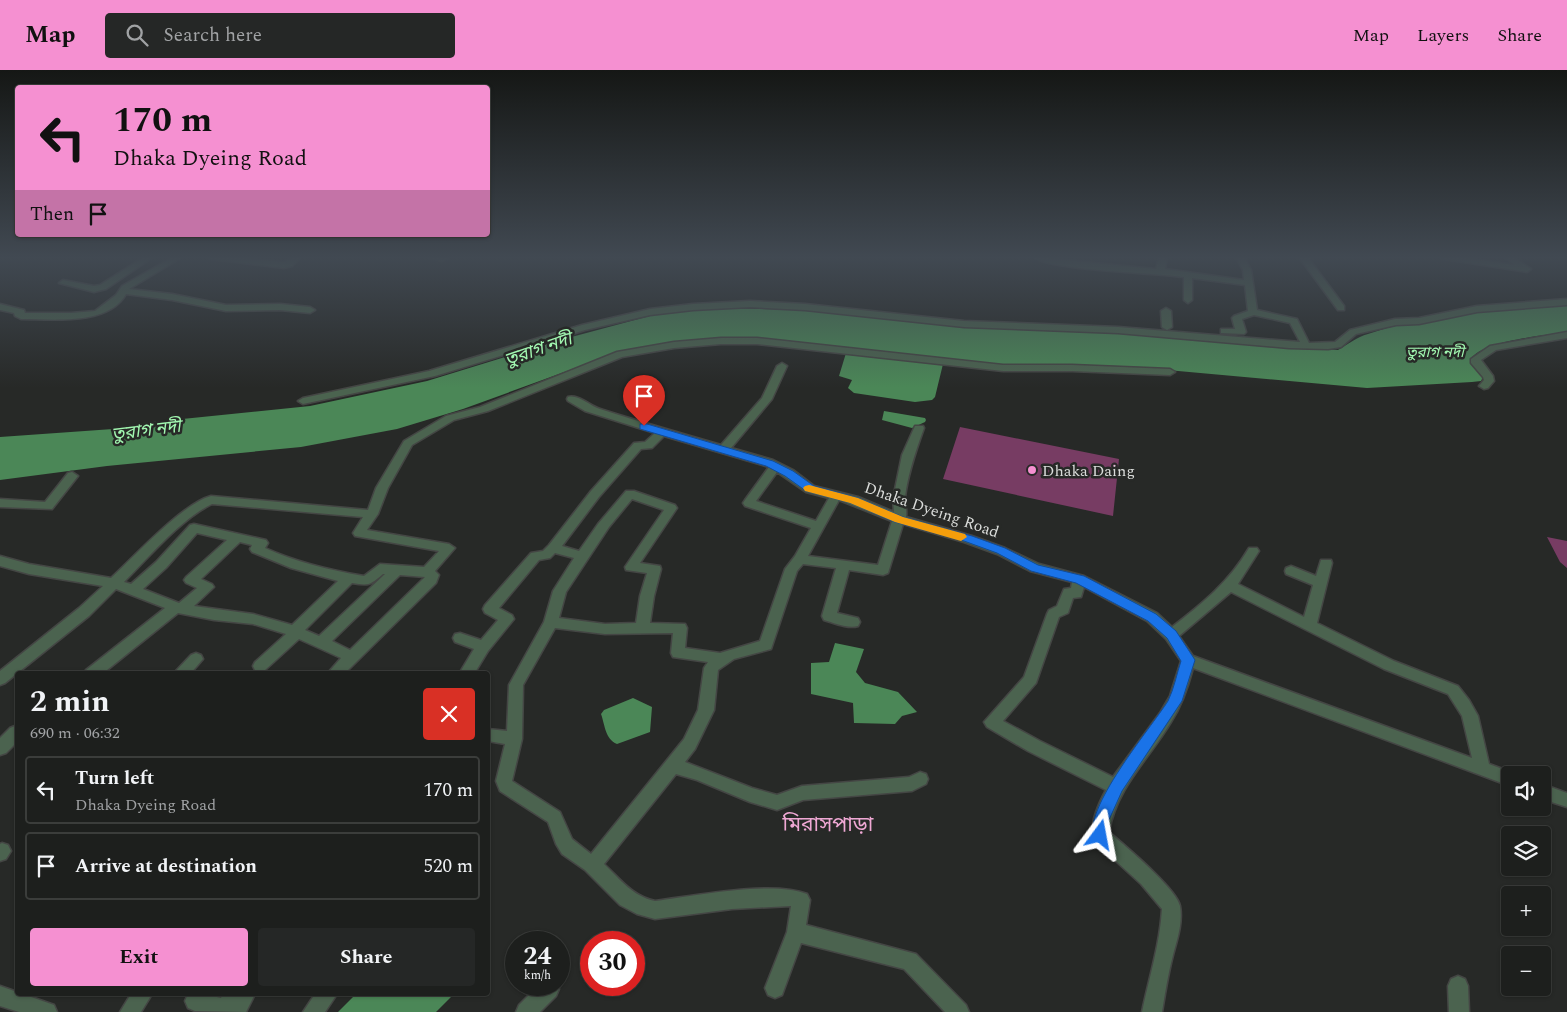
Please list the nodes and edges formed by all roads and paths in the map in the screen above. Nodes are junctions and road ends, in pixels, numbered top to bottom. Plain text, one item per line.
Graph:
1 (113, 301) edge
2 (191, 301) edge
3 (1251, 301) edge
4 (1336, 301) edge
5 (1567, 302) edge
6 (0, 307) edge
7 (1341, 308) dead end
8 (310, 310) dead end
9 (1166, 311) dead end
10 (1253, 312) junction
11 (1140, 325) dead end
12 (1167, 327) junction
13 (1241, 332) junction
14 (1567, 335) edge
15 (1247, 341) junction
16 (1306, 346) junction
17 (782, 366) dead end
18 (1170, 372) dead end
19 (1484, 386) dead end
20 (572, 398) dead end
21 (303, 401) dead end
22 (920, 428) dead end
23 (662, 432) junction
24 (723, 450) junction
25 (776, 466) junction
26 (72, 476) dead end
27 (836, 496) junction
28 (0, 503) edge
29 (372, 514) junction
30 (899, 520) junction
31 (178, 525) junction
32 (819, 526) junction
33 (194, 528) junction
34 (236, 539) junction
35 (553, 548) junction
36 (1253, 551) dead end
37 (582, 556) junction
38 (800, 559) junction
39 (0, 561) edge
40 (1326, 563) dead end
41 (844, 564) junction
42 (397, 570) junction
43 (1291, 571) dead end
44 (428, 572) junction
45 (348, 578) junction
46 (1080, 579) junction
47 (1319, 582) junction
48 (114, 583) junction
49 (1232, 586) junction
50 (132, 591) junction
51 (179, 607) junction
52 (551, 622) junction
53 (852, 622) dead end
54 (1309, 625) junction
55 (642, 628) junction
56 (296, 631) junction
57 (1171, 635) junction
58 (460, 638) dead end
59 (321, 643) junction
60 (483, 646) junction
61 (353, 658) junction
62 (720, 658) junction
63 (196, 659) dead end
64 (1188, 660) junction
65 (260, 666) dead end
66 (95, 671) edge
67 (183, 671) edge
68 (338, 671) edge
69 (468, 671) edge
70 (0, 679) edge
71 (15, 735) edge
72 (490, 735) edge
73 (514, 739) junction
74 (0, 748) edge
75 (673, 766) junction
76 (1482, 768) junction
77 (1501, 775) edge
78 (920, 780) dead end
79 (1117, 786) junction
80 (1551, 794) edge
81 (1567, 800) edge
82 (593, 865) junction
83 (796, 932) junction
84 (1458, 986) dead end
85 (775, 988) dead end
86 (0, 996) edge
87 (141, 996) edge
88 (233, 996) edge
89 (245, 996) edge
90 (325, 996) edge
91 (543, 996) edge
92 (194, 1002) edge
93 (47, 1012) edge
94 (130, 1012) edge
95 (236, 1012) edge
96 (313, 1012) edge
97 (526, 1012) edge
98 (959, 1012) edge
99 (1152, 1012) edge
100 (1459, 1012) edge

1 - 6 street
2 - 8 street
3 - 10 street
4 - 7 street
5 - 16 street
9 - 12 street
10 - 13 street
10 - 16 street
11 - 12 street
12 - 13 street
13 - 15 street
14 - 19 street
15 - 16 street
15 - 21 street
17 - 24 street
18 - 29 street
20 - 23 street, Dhaka Dyeing Road
22 - 30 street
23 - 24 street, Dhaka Dyeing Road
23 - 35 street
24 - 25 street, Dhaka Dyeing Road
25 - 27 street, Dhaka Dyeing Road
25 - 32 street
26 - 28 street
27 - 30 street, Dhaka Dyeing Road
27 - 32 street
29 - 31 street
29 - 44 street
30 - 41 street
30 - 46 street, Dhaka Dyeing Road
31 - 33 street
31 - 48 street
32 - 38 street
33 - 34 street
33 - 50 street
34 - 45 street
34 - 51 street
35 - 37 street
35 - 60 street
36 - 49 street
37 - 52 street
37 - 55 street
38 - 41 street
38 - 62 street
39 - 48 street
40 - 47 street
41 - 53 street
42 - 44 street
42 - 45 street
42 - 59 street
43 - 47 street
44 - 61 street
45 - 56 street
46 - 57 street, Dhaka Dyeing Road
46 - 79 street
47 - 54 street
48 - 50 street
48 - 70 street
49 - 54 street
49 - 57 street
50 - 51 street
51 - 56 street
51 - 66 street
52 - 55 street
52 - 73 street
54 - 76 street
55 - 62 street
56 - 59 street
56 - 65 street
57 - 64 street, Dhaka Dyeing Road
58 - 60 street
59 - 61 street
60 - 69 street
61 - 68 street
62 - 75 street
63 - 67 street
64 - 76 street
64 - 79 street
71 - 74 street
72 - 73 street
73 - 82 street
75 - 78 street
75 - 82 street
76 - 77 street
79 - 99 street
80 - 81 street
82 - 83 street
83 - 85 street
83 - 98 street
84 - 100 street
86 - 93 street
87 - 94 street
88 - 92 street
89 - 95 street
90 - 96 street
91 - 97 street

